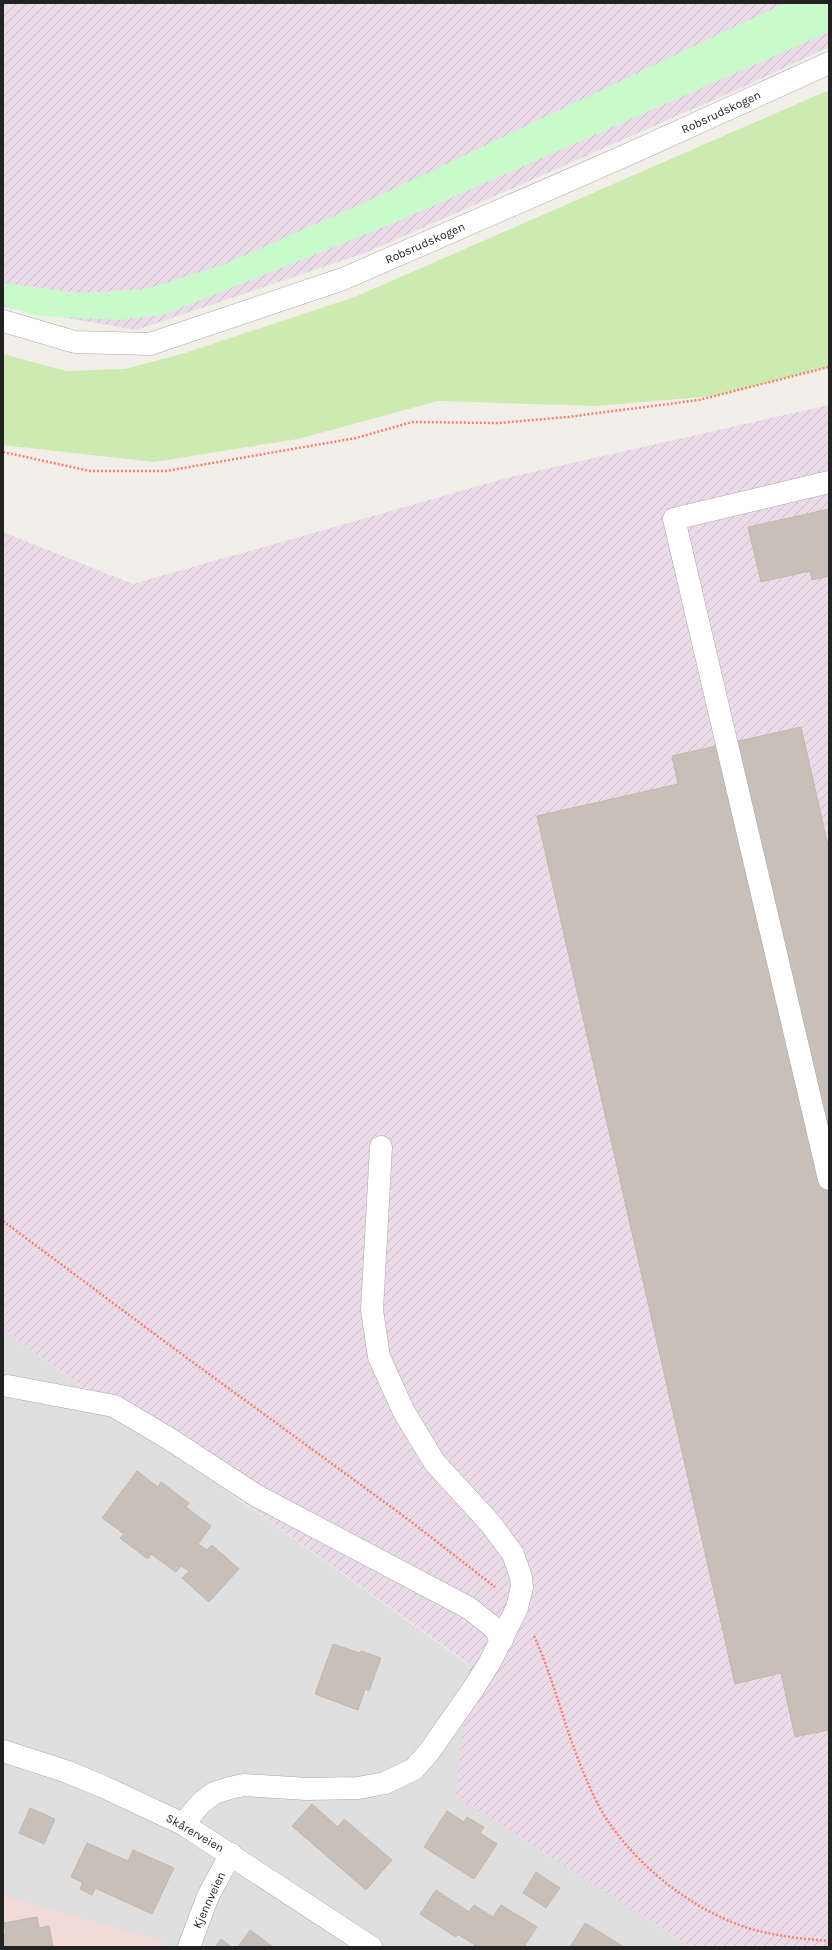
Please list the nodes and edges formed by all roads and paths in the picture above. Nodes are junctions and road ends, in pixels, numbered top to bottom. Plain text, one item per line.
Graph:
1 (829, 63) edge
2 (3, 321) edge
3 (829, 367) edge
4 (3, 452) edge
5 (829, 482) edge
6 (381, 1147) dead end
7 (829, 1179) edge
8 (8, 1386) dead end
9 (502, 1640) junction
10 (3, 1751) edge
11 (183, 1824) junction
12 (231, 1854) junction
13 (189, 1947) edge
14 (371, 1947) edge

1 - 2 street, Robsrudskogen
3 - 4 path
5 - 7 street
6 - 9 street
8 - 9 street
9 - 11 street
10 - 11 street, Skårerveien
11 - 12 street, Skårerveien
12 - 13 street, Kjennveien
12 - 14 street, Skårerveien

